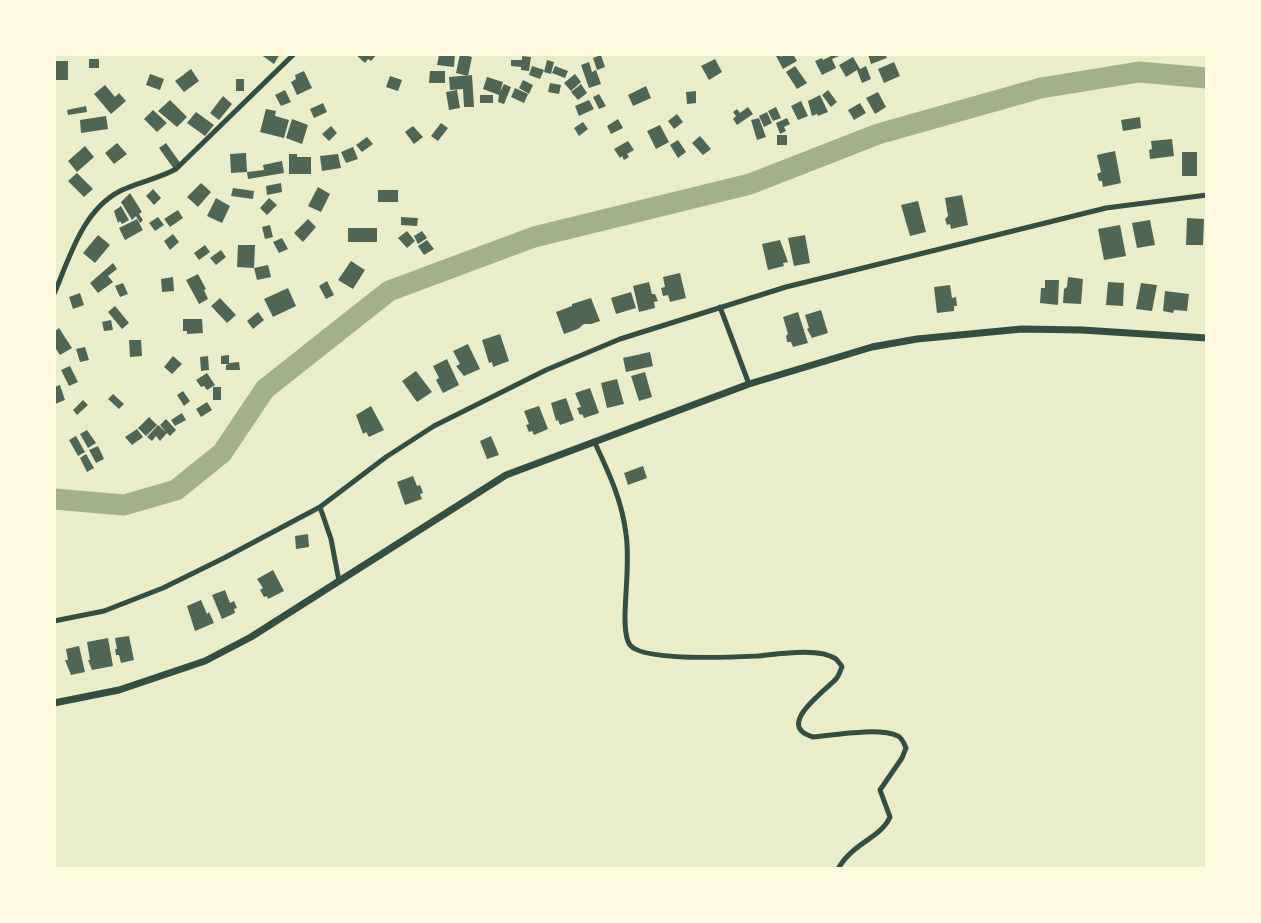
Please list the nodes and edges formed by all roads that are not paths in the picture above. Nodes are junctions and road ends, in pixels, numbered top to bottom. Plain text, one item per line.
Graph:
1 (294, 54) edge
2 (1207, 195) edge
3 (54, 294) edge
4 (720, 307) junction
5 (1207, 338) edge
6 (749, 384) junction
7 (594, 441) junction
8 (320, 507) junction
9 (339, 581) junction
10 (54, 621) edge
11 (54, 703) edge
12 (838, 869) edge

1 - 3 street
2 - 4 street
4 - 6 street
4 - 8 street
5 - 6 street
6 - 7 street
7 - 9 street
7 - 12 street
8 - 9 street
8 - 10 street
9 - 11 street

